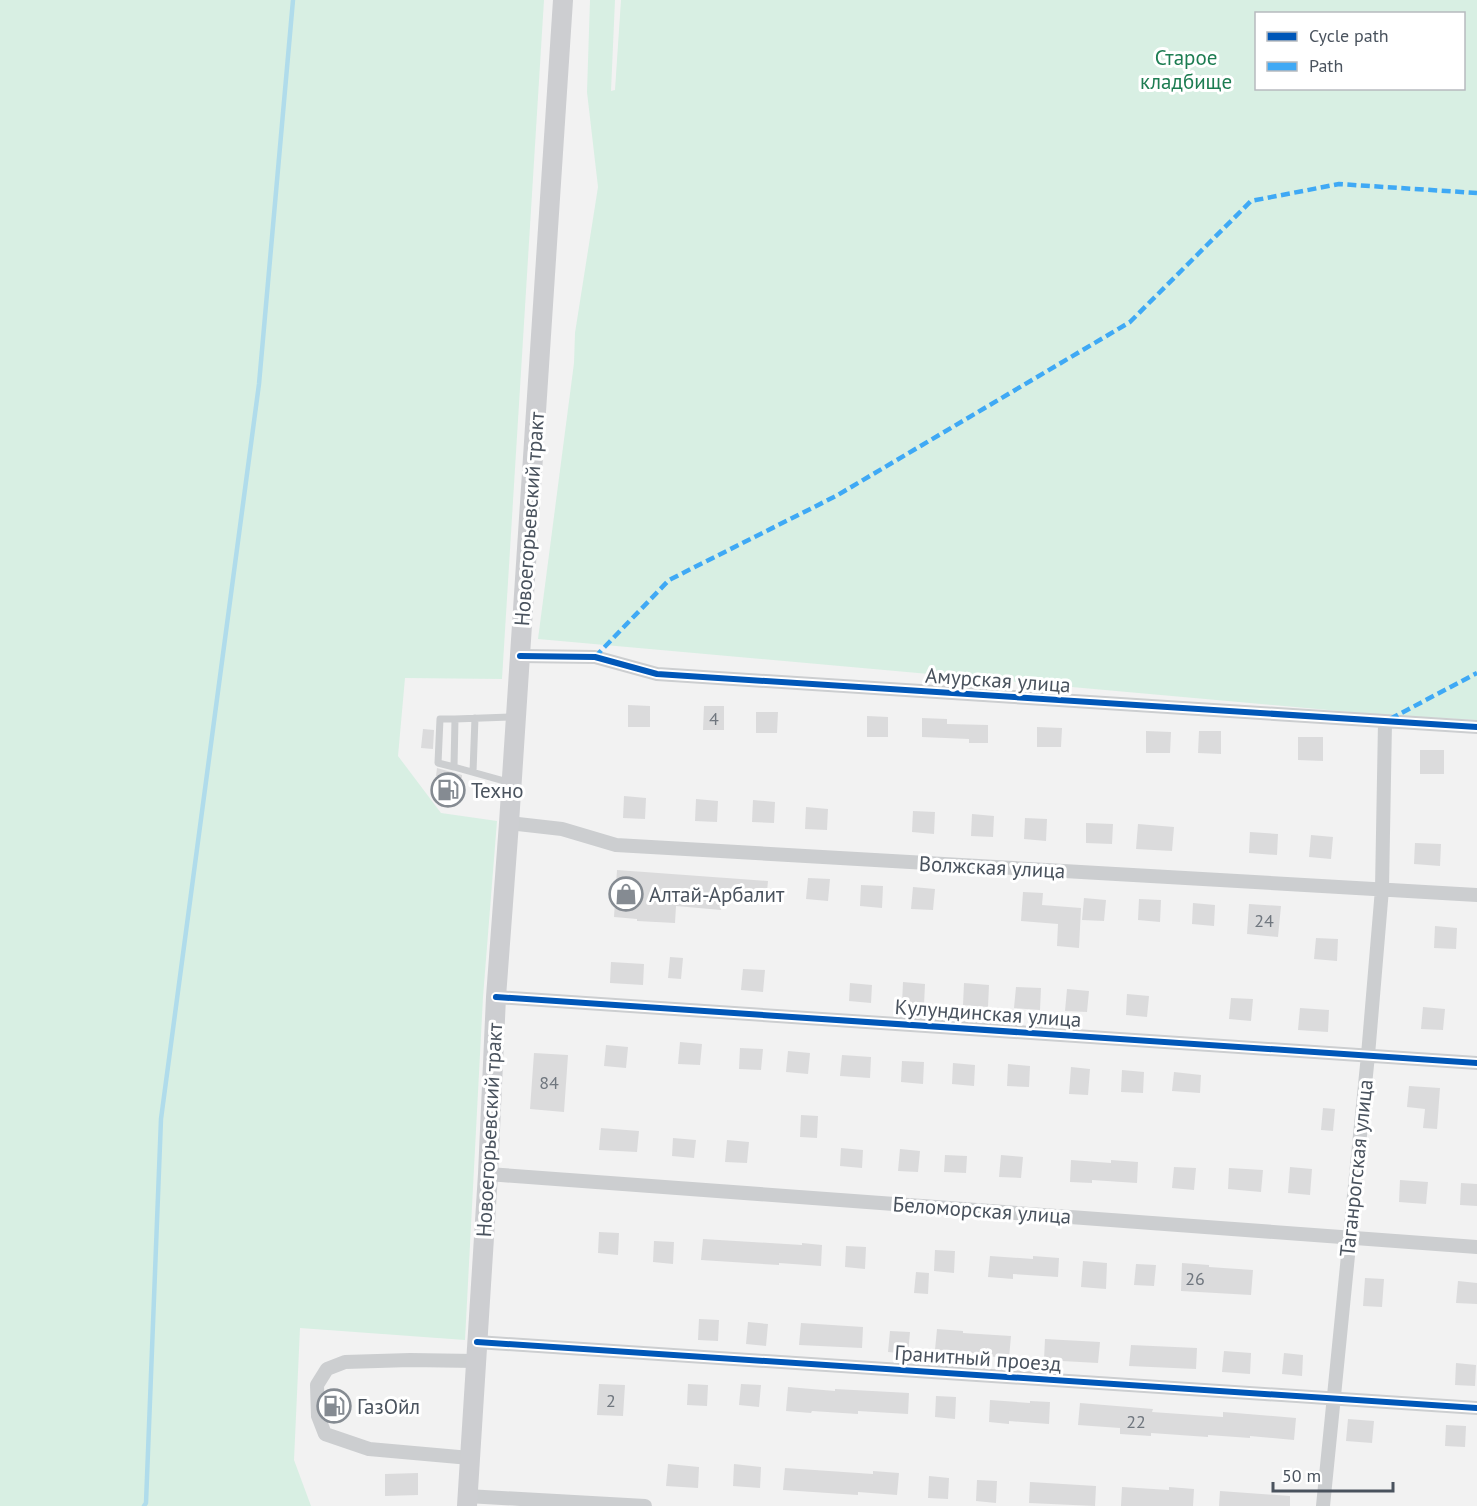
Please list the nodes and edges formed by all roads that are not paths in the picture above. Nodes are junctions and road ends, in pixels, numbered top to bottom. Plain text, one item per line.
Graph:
1 (563, 0) edge
2 (520, 656) junction
3 (516, 717) junction
4 (475, 718) junction
5 (455, 719) junction
6 (1385, 722) junction
7 (1477, 727) edge
8 (454, 767) junction
9 (473, 772) junction
10 (511, 783) junction
11 (509, 823) junction
12 (1382, 889) junction
13 (1477, 895) edge
14 (496, 997) junction
15 (1368, 1055) junction
16 (1477, 1063) edge
17 (488, 1174) junction
18 (1349, 1238) junction
19 (1477, 1247) edge
20 (476, 1352) junction
21 (1332, 1398) junction
22 (1477, 1408) edge
23 (470, 1458) junction
24 (467, 1501) edge
25 (645, 1506) edge
26 (1323, 1506) edge

1 - 2 main road, Новоегорьевский тракт
2 - 3 main road, Новоегорьевский тракт
2 - 6 street, Амурская улица
3 - 4 lane
3 - 10 main road, Новоегорьевский тракт
4 - 5 lane
4 - 9 lane
5 - 8 lane
5 - 8 lane
6 - 7 street, Амурская улица
6 - 12 street, Таганрогская улица
8 - 9 lane
9 - 10 lane
10 - 11 main road, Новоегорьевский тракт
11 - 12 street, Волжская улица
11 - 14 main road, Новоегорьевский тракт
12 - 13 street, Волжская улица
12 - 15 street, Таганрогская улица
14 - 15 street, Кулундинская улица
14 - 17 main road, Новоегорьевский тракт
15 - 16 street, Кулундинская улица
15 - 18 street, Таганрогская улица
17 - 18 street, Беломорская улица
17 - 20 main road, Новоегорьевский тракт
18 - 19 street, Беломорская улица
18 - 21 street, Таганрогская улица
20 - 21 street, Гранитный проезд
20 - 23 main road, Новоегорьевский тракт
20 - 23 street, Гранитный проезд
21 - 22 street, Гранитный проезд
21 - 26 street, Таганрогская улица
23 - 24 main road, Новоегорьевский тракт
24 - 25 street

